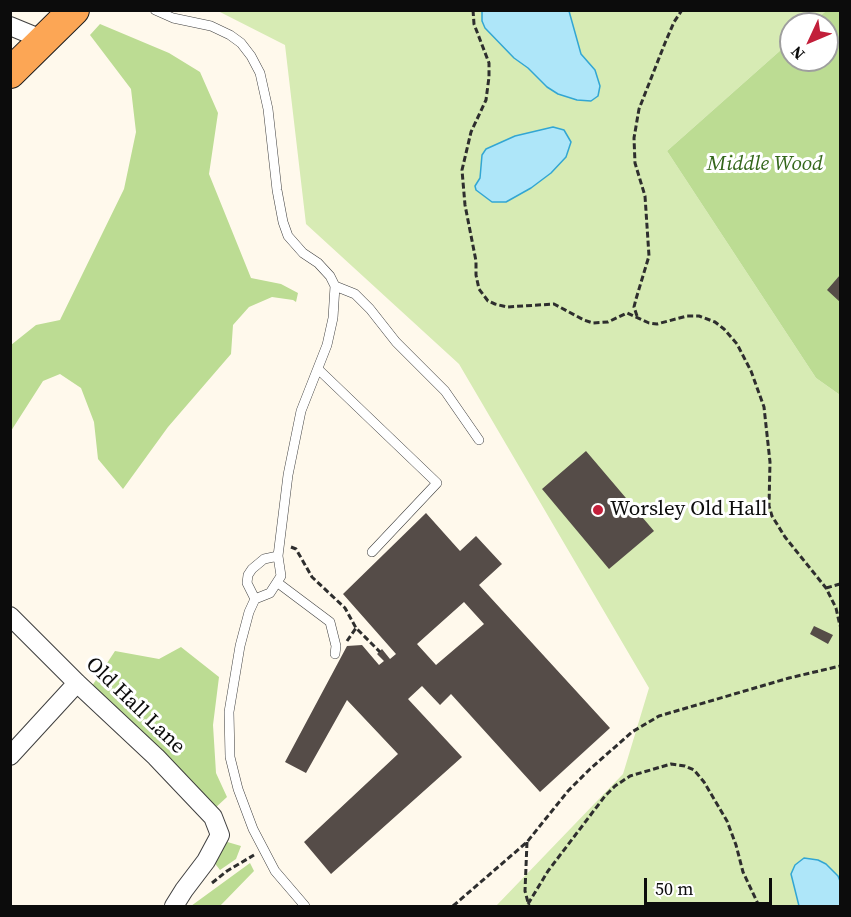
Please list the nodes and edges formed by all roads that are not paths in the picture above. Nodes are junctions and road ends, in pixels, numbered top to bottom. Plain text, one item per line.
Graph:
1 (74, 10) edge
2 (155, 10) edge
3 (10, 26) edge
4 (44, 40) junction
5 (10, 73) edge
6 (335, 286) junction
7 (318, 369) junction
8 (479, 440) dead end
9 (372, 552) dead end
10 (278, 555) junction
11 (278, 583) junction
12 (255, 599) junction
13 (10, 616) edge
14 (336, 650) road end
15 (78, 683) junction
16 (10, 756) edge
17 (174, 906) edge
18 (305, 906) edge

1 - 4 highway
2 - 6 lane
3 - 4 street
4 - 5 highway
6 - 7 lane
6 - 8 lane
7 - 9 lane
7 - 10 lane
10 - 11 lane
10 - 12 lane
11 - 12 lane
11 - 14 lane
12 - 18 lane
13 - 15 street, Old Hall Lane
15 - 16 street
15 - 17 street, Old Hall Lane

